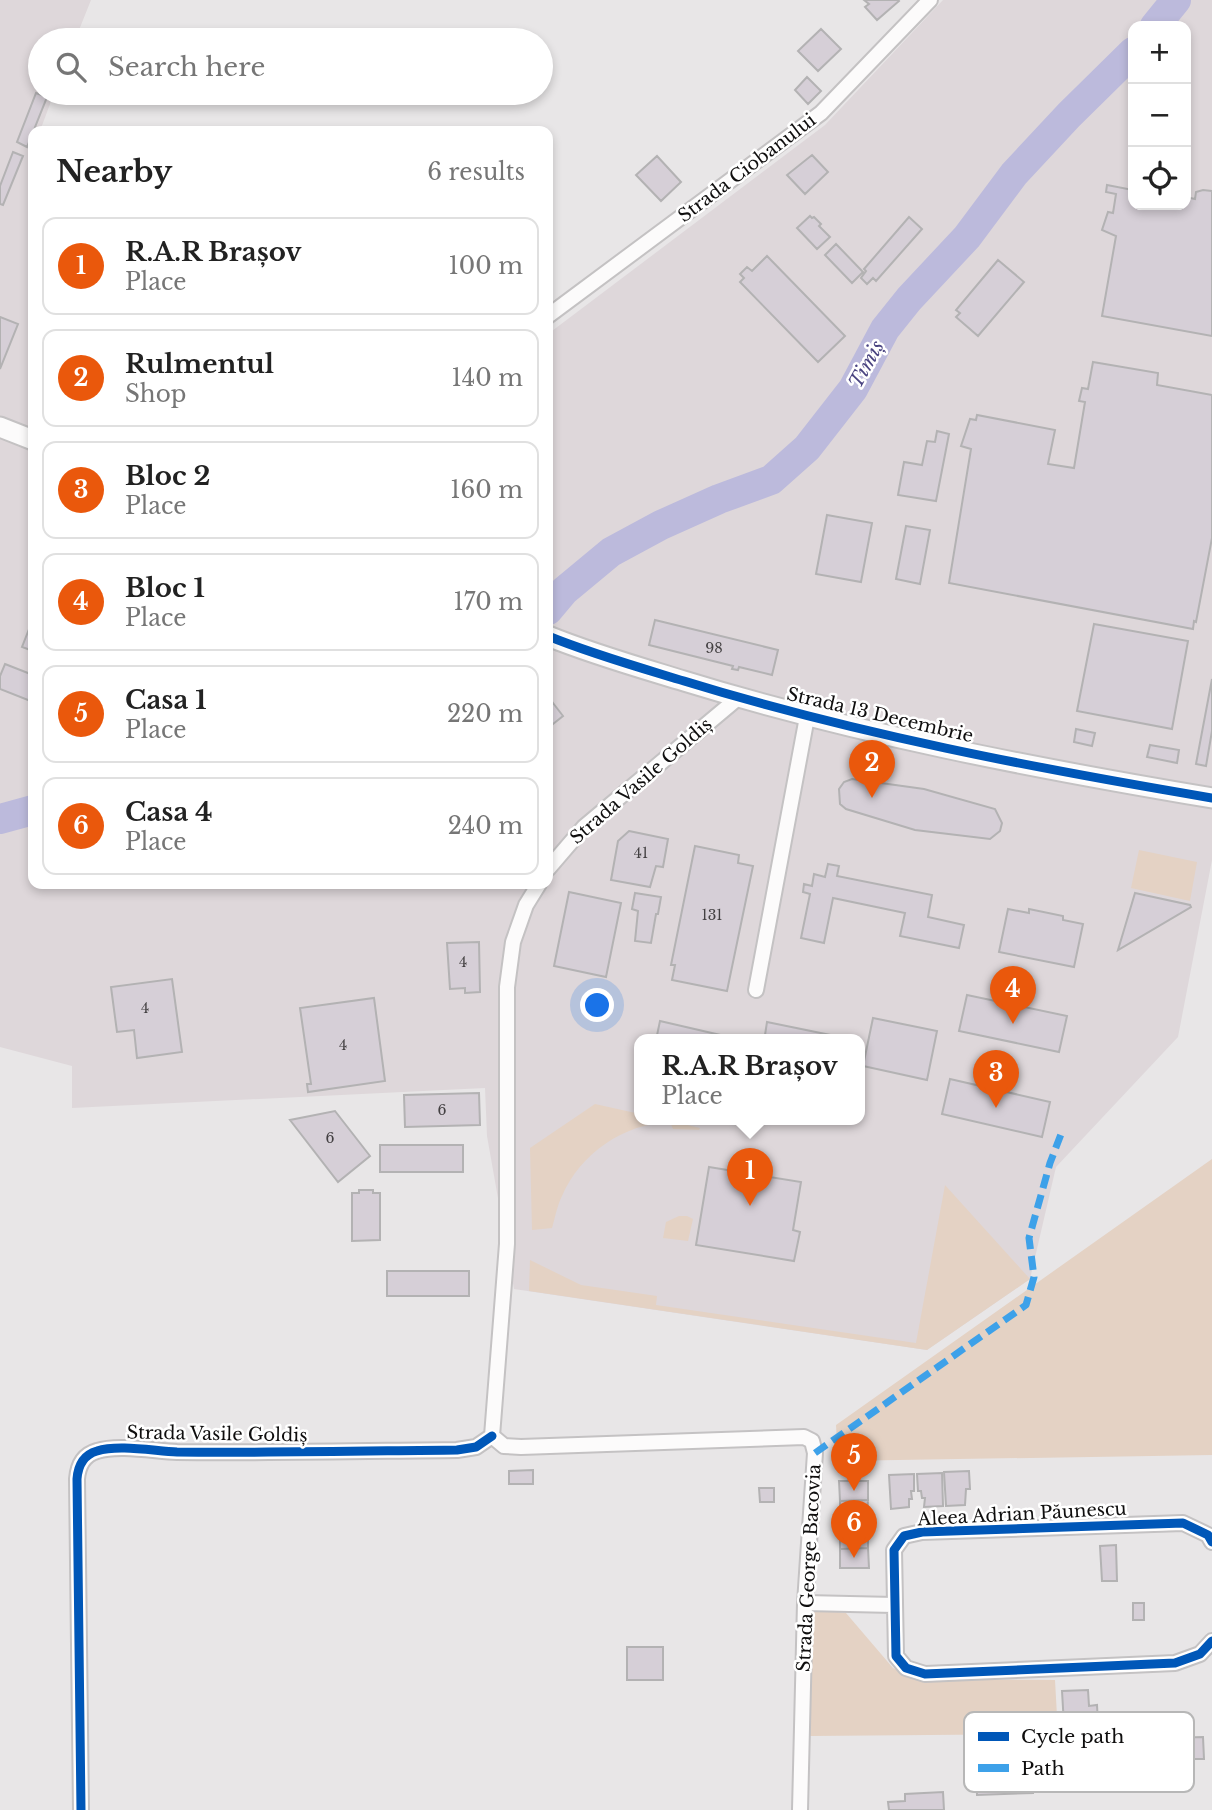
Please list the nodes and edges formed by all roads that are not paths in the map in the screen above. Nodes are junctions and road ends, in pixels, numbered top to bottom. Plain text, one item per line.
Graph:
1 (930, 0) edge
2 (553, 312) edge
3 (0, 428) edge
4 (28, 438) edge
5 (553, 638) edge
6 (738, 698) junction
7 (807, 717) junction
8 (1212, 798) edge
9 (553, 863) edge
10 (536, 889) edge
11 (756, 990) dead end
12 (492, 1436) junction
13 (1212, 1542) edge
14 (805, 1603) junction
15 (894, 1605) junction
16 (1212, 1640) edge
17 (80, 1810) edge
18 (800, 1810) edge

1 - 2 street, Strada Ciobanului
3 - 4 main road
5 - 6 main road, Strada 13 Decembrie
6 - 7 main road, Strada 13 Decembrie
6 - 9 street, Strada Vasile Goldiș
7 - 8 main road, Strada 13 Decembrie
7 - 11 street
10 - 12 street
12 - 14 street, Strada George Bacovia
12 - 17 street, Strada Vasile Goldiș
13 - 15 street, Aleea Adrian Păunescu
14 - 15 street
14 - 18 street, Strada George Bacovia
15 - 16 street, Aleea Adrian Păunescu

